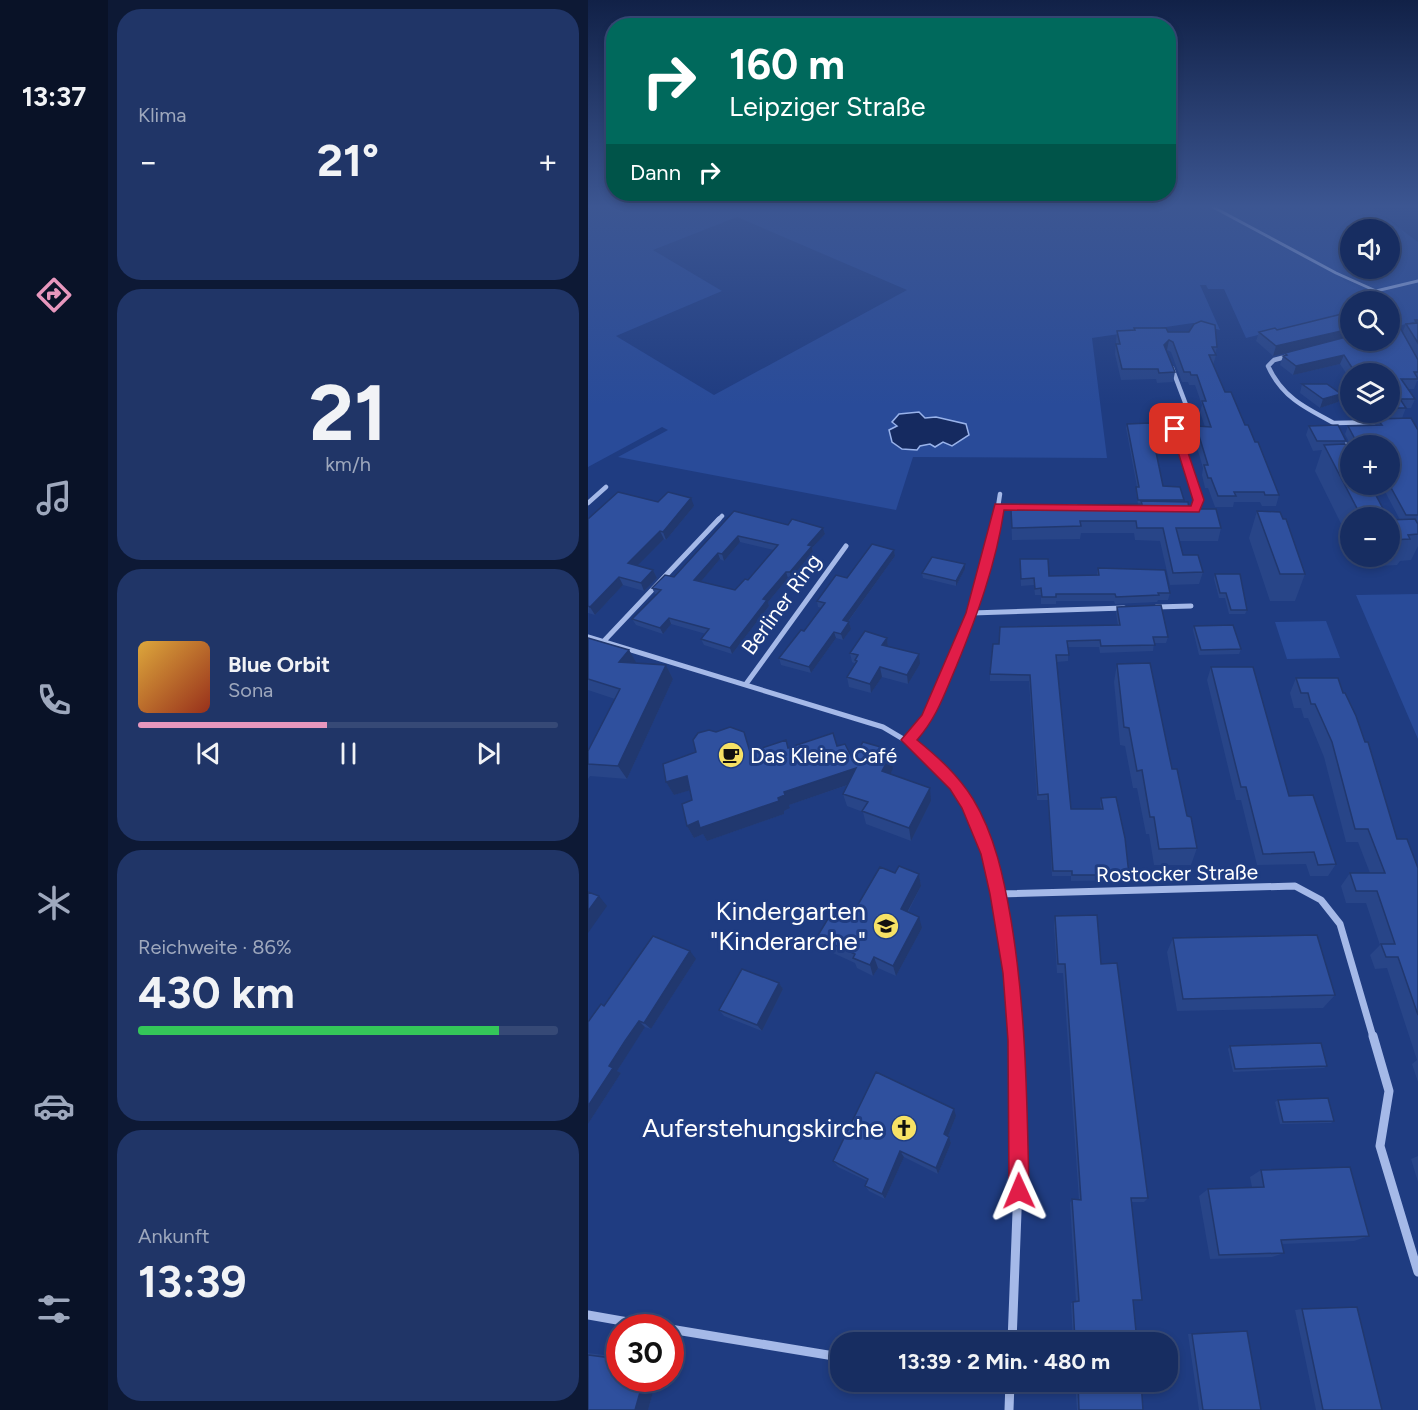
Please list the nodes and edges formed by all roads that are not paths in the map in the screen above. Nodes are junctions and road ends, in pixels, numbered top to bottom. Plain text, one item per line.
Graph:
1 (1336, 273) edge
2 (1418, 281) edge
3 (1295, 355) edge
4 (1171, 365) edge
5 (1334, 423) junction
6 (1340, 423) edge
7 (1340, 435) edge
8 (606, 487) dead end
9 (1000, 494) dead end
10 (588, 502) edge
11 (999, 506) junction
12 (1091, 507) edge
13 (1179, 509) edge
14 (722, 516) dead end
15 (846, 546) dead end
16 (1191, 606) dead end
17 (1145, 607) edge
18 (1134, 608) edge
19 (972, 613) junction
20 (588, 637) edge
21 (603, 642) junction
22 (746, 684) junction
23 (908, 740) junction
24 (998, 894) junction
25 (1418, 1272) edge
26 (588, 1315) edge
27 (606, 1318) edge
28 (684, 1331) edge
29 (1012, 1332) edge
30 (830, 1356) edge
31 (1010, 1392) edge
32 (1009, 1410) edge

1 - 2 street
3 - 5 street
4 - 13 street
5 - 6 street
5 - 7 street
8 - 10 street
9 - 11 street
11 - 12 street
11 - 19 street
14 - 21 street
15 - 22 street, Berliner Ring
16 - 17 street
18 - 19 street
19 - 23 street
20 - 21 street, Berliner Ring
21 - 22 street, Berliner Ring
22 - 23 street, Berliner Ring
23 - 24 street, Berliner Ring
24 - 25 street, Rostocker Straße
24 - 29 street, Berliner Ring
26 - 27 street
28 - 30 street
31 - 32 street

